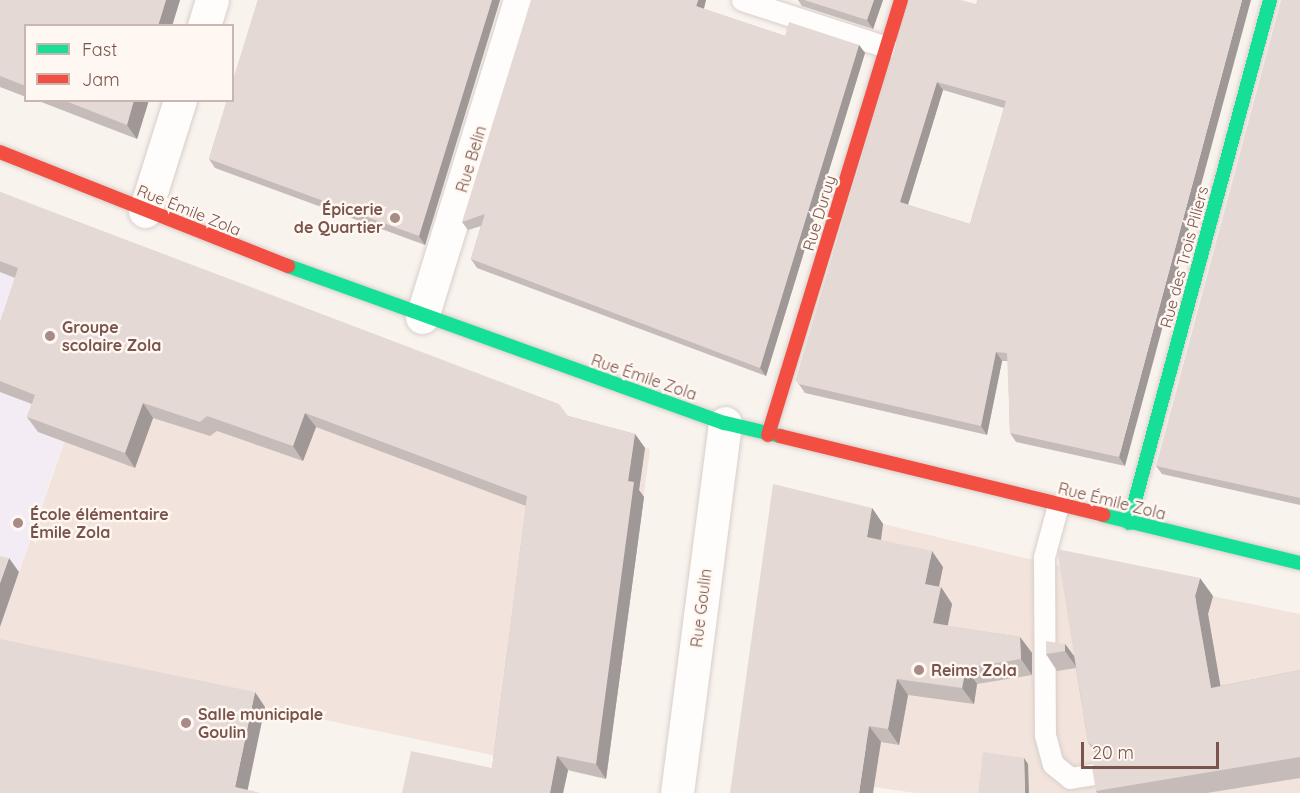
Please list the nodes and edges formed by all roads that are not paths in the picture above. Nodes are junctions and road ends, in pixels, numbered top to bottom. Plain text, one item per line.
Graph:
1 (212, 0) edge
2 (520, 0) edge
3 (742, 0) edge
4 (902, 0) edge
5 (1270, 0) edge
6 (205, 24) edge
7 (887, 47) junction
8 (179, 102) edge
9 (0, 152) edge
10 (145, 211) junction
11 (422, 317) junction
12 (725, 423) junction
13 (768, 435) junction
14 (1058, 505) junction
15 (1129, 523) junction
16 (1300, 563) edge
17 (1102, 773) edge
18 (677, 793) edge

1 - 6 street
2 - 11 street, Rue Belin
3 - 7 lane
4 - 7 main road, Rue Duruy
5 - 15 main road, Rue des Trois Piliers
7 - 13 main road, Rue Duruy
8 - 10 street
9 - 10 main road, Rue Émile Zola
10 - 11 main road, Rue Émile Zola
11 - 12 main road, Rue Émile Zola
12 - 13 main road, Rue Émile Zola
12 - 18 street, Rue Goulin
13 - 14 main road, Rue Émile Zola
14 - 15 main road, Rue Émile Zola
14 - 17 lane
15 - 16 main road, Rue Émile Zola

